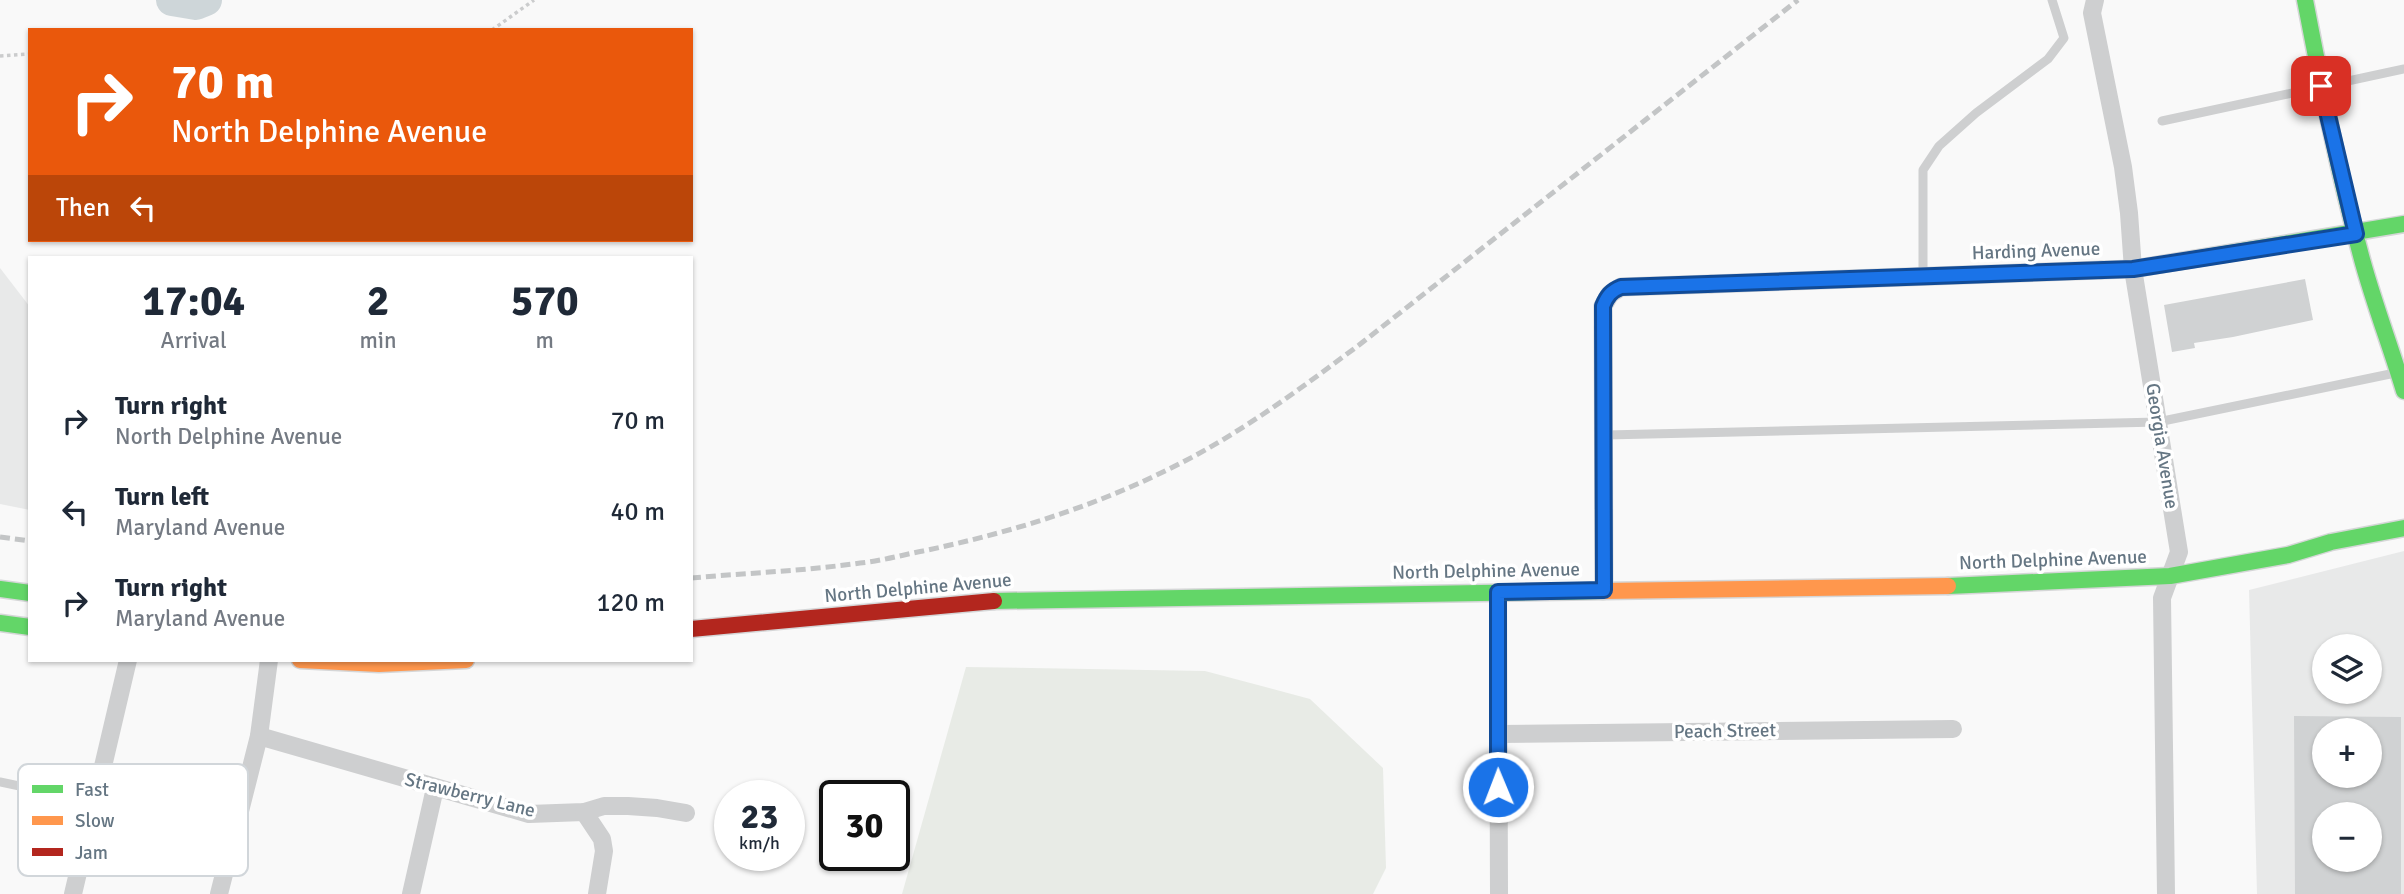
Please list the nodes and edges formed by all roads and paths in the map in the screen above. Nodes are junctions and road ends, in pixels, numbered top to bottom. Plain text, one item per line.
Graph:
1 (534, 0) edge
2 (2052, 0) edge
3 (2095, 0) edge
4 (2305, 0) edge
5 (495, 28) edge
6 (28, 54) edge
7 (0, 56) edge
8 (2404, 69) edge
9 (2321, 86) junction
10 (2162, 121) dead end
11 (2404, 224) edge
12 (2356, 234) junction
13 (2133, 269) junction
14 (1923, 277) junction
15 (2401, 372) edge
16 (2404, 390) edge
17 (2158, 422) junction
18 (1605, 435) junction
19 (2404, 528) edge
20 (2170, 576) junction
21 (0, 589) edge
22 (1604, 590) junction
23 (1498, 592) junction
24 (28, 593) edge
25 (0, 623) edge
26 (28, 627) edge
27 (693, 629) edge
28 (128, 662) edge
29 (269, 662) edge
30 (340, 662) edge
31 (422, 662) edge
32 (1953, 729) dead end
33 (1498, 734) junction
34 (259, 736) junction
35 (104, 764) edge
36 (248, 779) edge
37 (0, 782) edge
38 (18, 786) edge
39 (435, 788) junction
40 (584, 812) junction
41 (686, 813) dead end
42 (77, 876) edge
43 (224, 876) edge
44 (73, 894) edge
45 (219, 894) edge
46 (411, 894) edge
47 (597, 894) edge
48 (1499, 894) edge
49 (2166, 894) edge

1 - 5 path
2 - 14 lane
3 - 13 street, Georgia Avenue
4 - 9 main road
6 - 7 path
8 - 9 lane
9 - 10 lane
9 - 12 main road
11 - 12 main road, Harding Avenue
12 - 13 main road, Harding Avenue
12 - 15 main road
13 - 14 main road, Harding Avenue
13 - 17 street, Georgia Avenue
14 - 18 main road, Harding Avenue
15 - 16 main road
15 - 17 lane
17 - 18 lane
17 - 20 street, Georgia Avenue
18 - 22 main road
19 - 20 main road, North Delphine Avenue
20 - 22 main road, North Delphine Avenue
20 - 49 street, Georgia Avenue
21 - 24 main road
22 - 23 main road, North Delphine Avenue
23 - 27 main road, North Delphine Avenue
23 - 33 street
25 - 26 main road
28 - 35 street
29 - 34 street
30 - 31 main road
32 - 33 street, Peach Street
33 - 48 street
34 - 36 street
34 - 39 street, Strawberry Lane
37 - 38 lane
39 - 40 street, Strawberry Lane
39 - 46 street
40 - 41 street, Strawberry Lane
40 - 47 street
42 - 44 street
43 - 45 street

